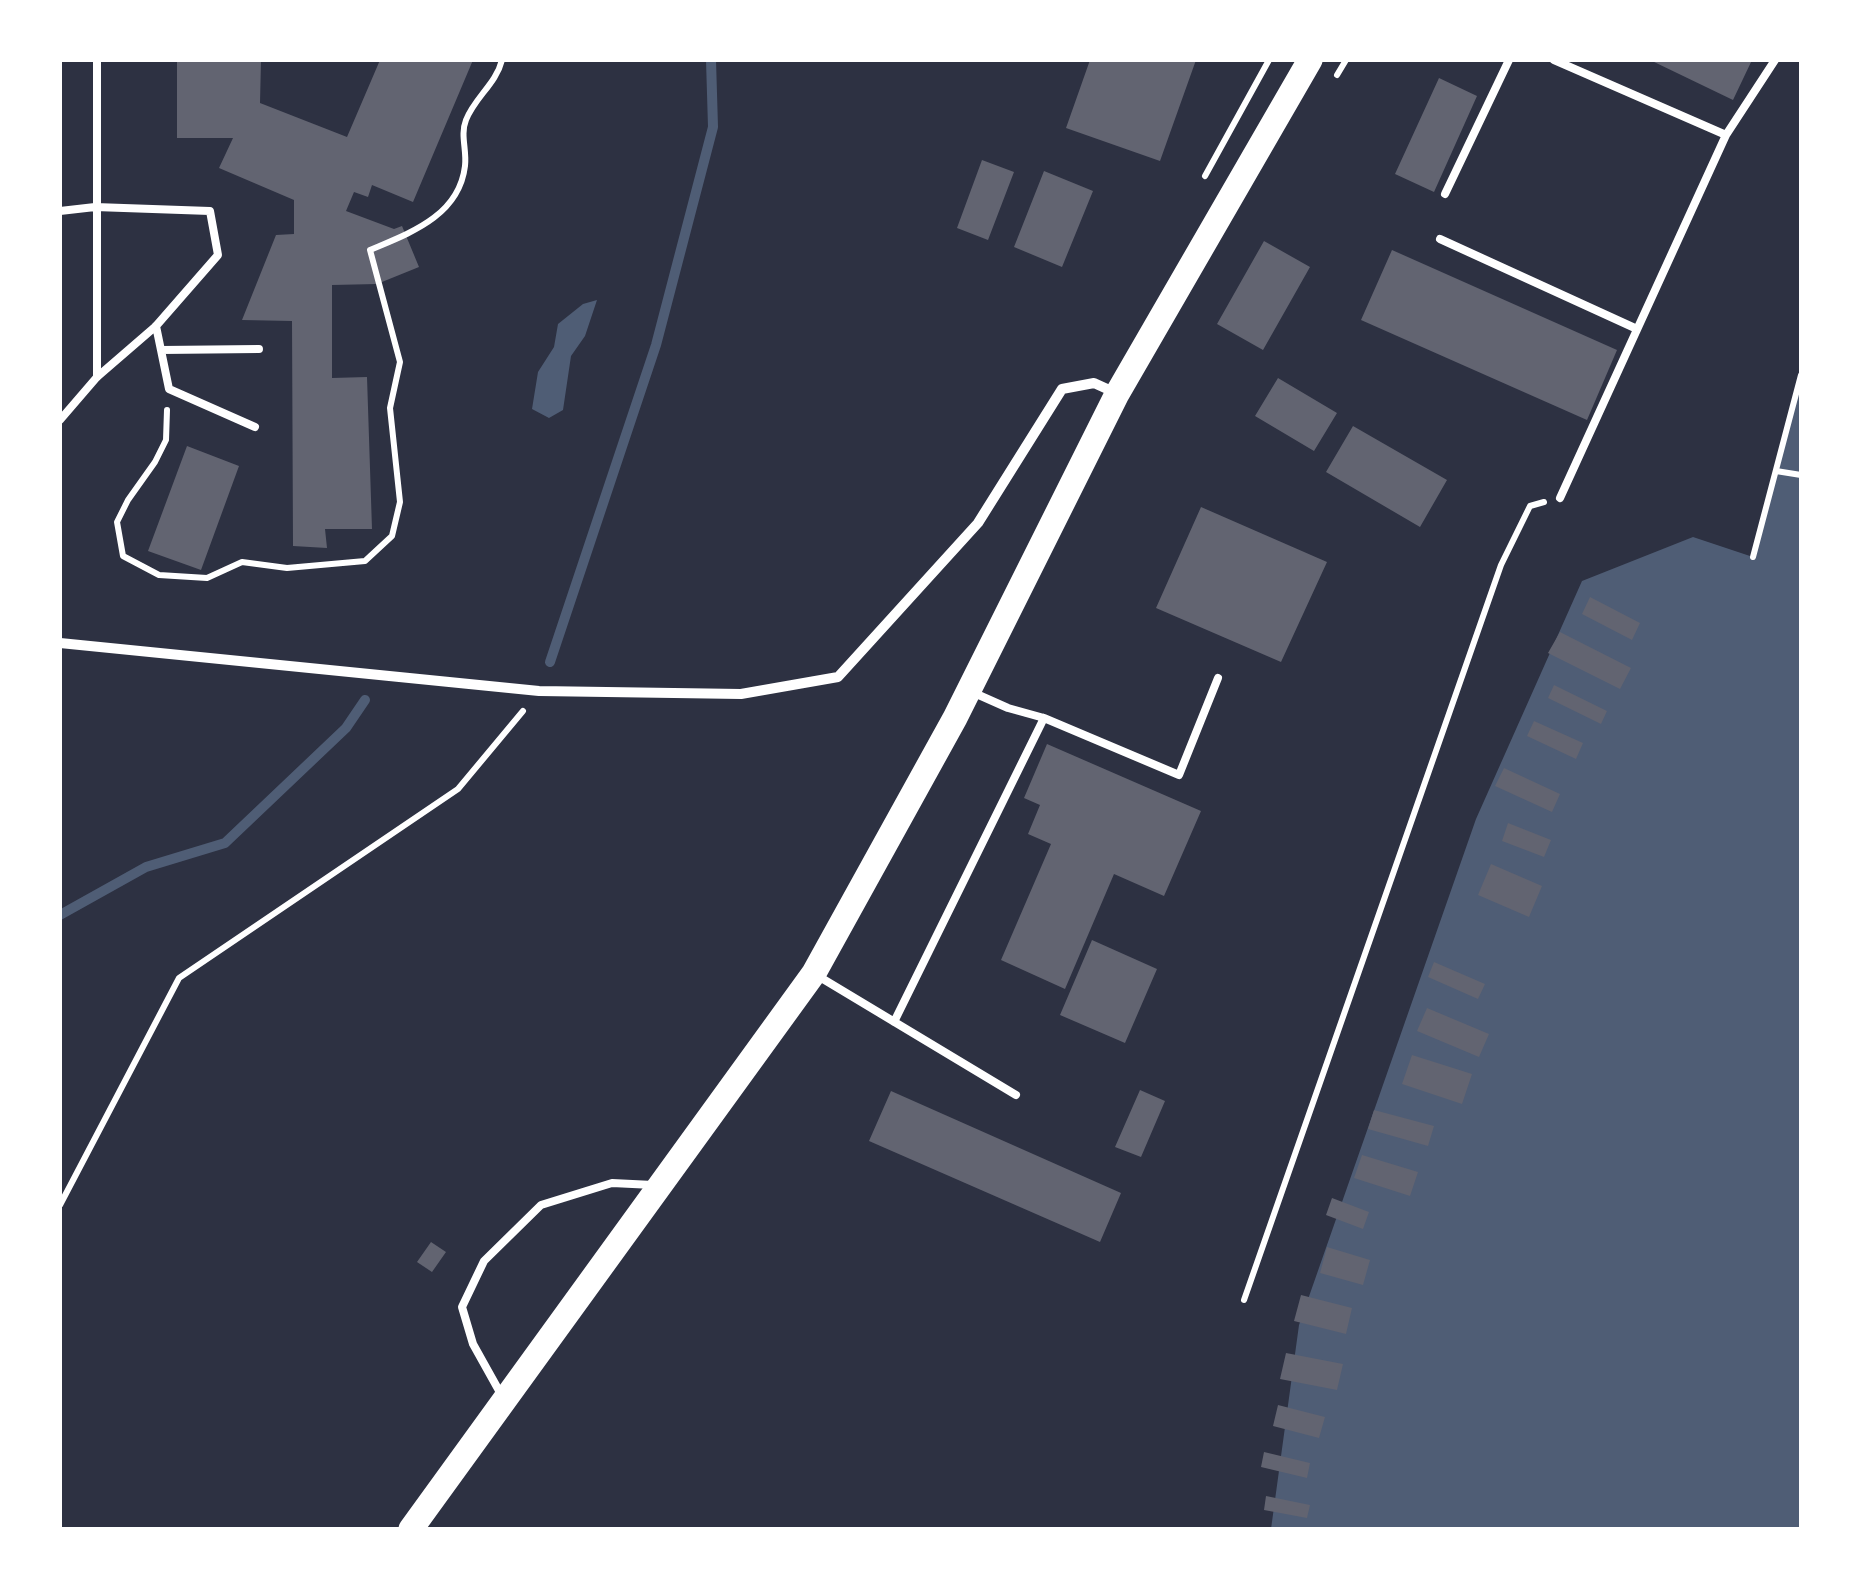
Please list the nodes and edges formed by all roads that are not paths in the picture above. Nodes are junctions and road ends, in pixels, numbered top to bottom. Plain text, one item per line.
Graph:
1 (97, 60) edge
2 (1509, 60) edge
3 (1554, 60) edge
4 (1775, 60) edge
5 (1308, 61) edge
6 (1726, 135) junction
7 (1446, 194) dead end
8 (95, 207) junction
9 (60, 211) edge
10 (1440, 239) dead end
11 (156, 326) junction
12 (1637, 329) junction
13 (260, 349) dead end
14 (161, 350) junction
15 (96, 376) junction
16 (1117, 394) junction
17 (60, 420) edge
18 (255, 426) dead end
19 (1560, 498) road end
20 (60, 643) edge
21 (1218, 678) dead end
22 (968, 690) junction
23 (1044, 718) junction
24 (814, 973) junction
25 (894, 1022) junction
26 (1016, 1094) dead end
27 (658, 1186) junction
28 (505, 1402) junction
29 (412, 1529) edge

1 - 8 lane
2 - 7 lane
3 - 6 lane
4 - 6 lane
5 - 16 main road
6 - 12 lane
8 - 9 lane
8 - 11 lane
8 - 15 lane
10 - 12 lane
11 - 14 lane
11 - 15 lane
12 - 19 lane
13 - 14 lane
14 - 18 lane
15 - 17 lane
16 - 20 street
16 - 22 main road
21 - 23 lane
22 - 23 lane
22 - 24 main road
23 - 25 lane
24 - 25 lane
24 - 27 main road
25 - 26 lane
27 - 28 main road
27 - 28 lane
28 - 29 main road

